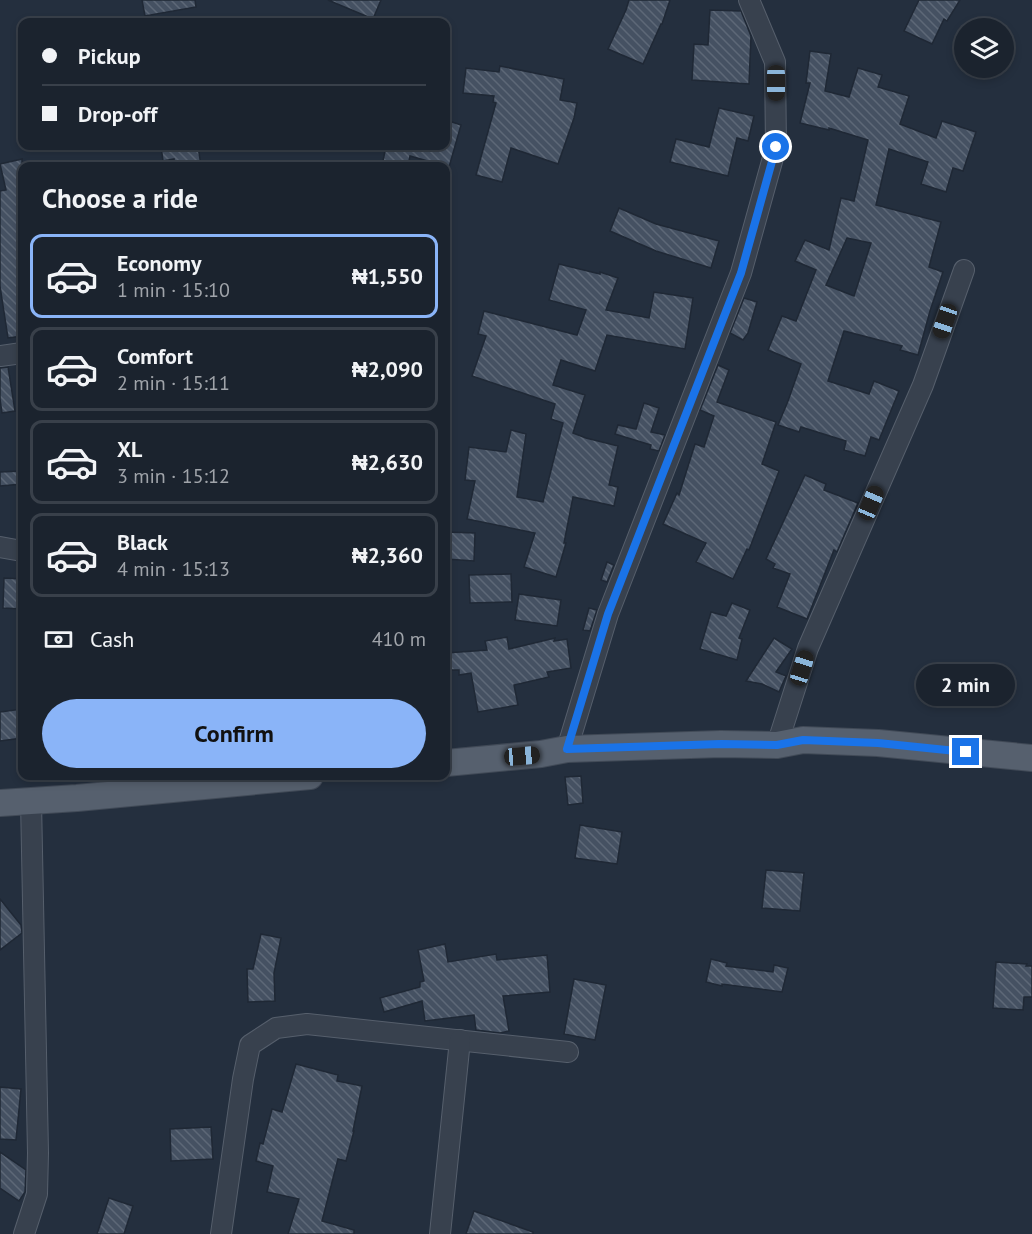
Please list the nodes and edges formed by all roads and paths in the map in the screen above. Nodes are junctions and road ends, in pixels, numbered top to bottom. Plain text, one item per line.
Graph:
1 (749, 0) edge
2 (964, 270) dead end
3 (18, 354) edge
4 (0, 356) edge
5 (0, 547) edge
6 (18, 549) edge
7 (777, 745) junction
8 (567, 749) junction
9 (1032, 758) edge
10 (450, 763) edge
11 (265, 780) edge
12 (31, 801) junction
13 (0, 803) edge
14 (460, 1040) junction
15 (568, 1052) dead end
16 (24, 1234) edge
17 (221, 1234) edge
18 (440, 1234) edge

1 - 8 street
2 - 7 street
3 - 4 street
5 - 6 street
7 - 8 main road
7 - 9 main road
8 - 10 main road
11 - 12 main road
12 - 13 main road
12 - 16 street
14 - 15 street
14 - 17 street
14 - 18 street

